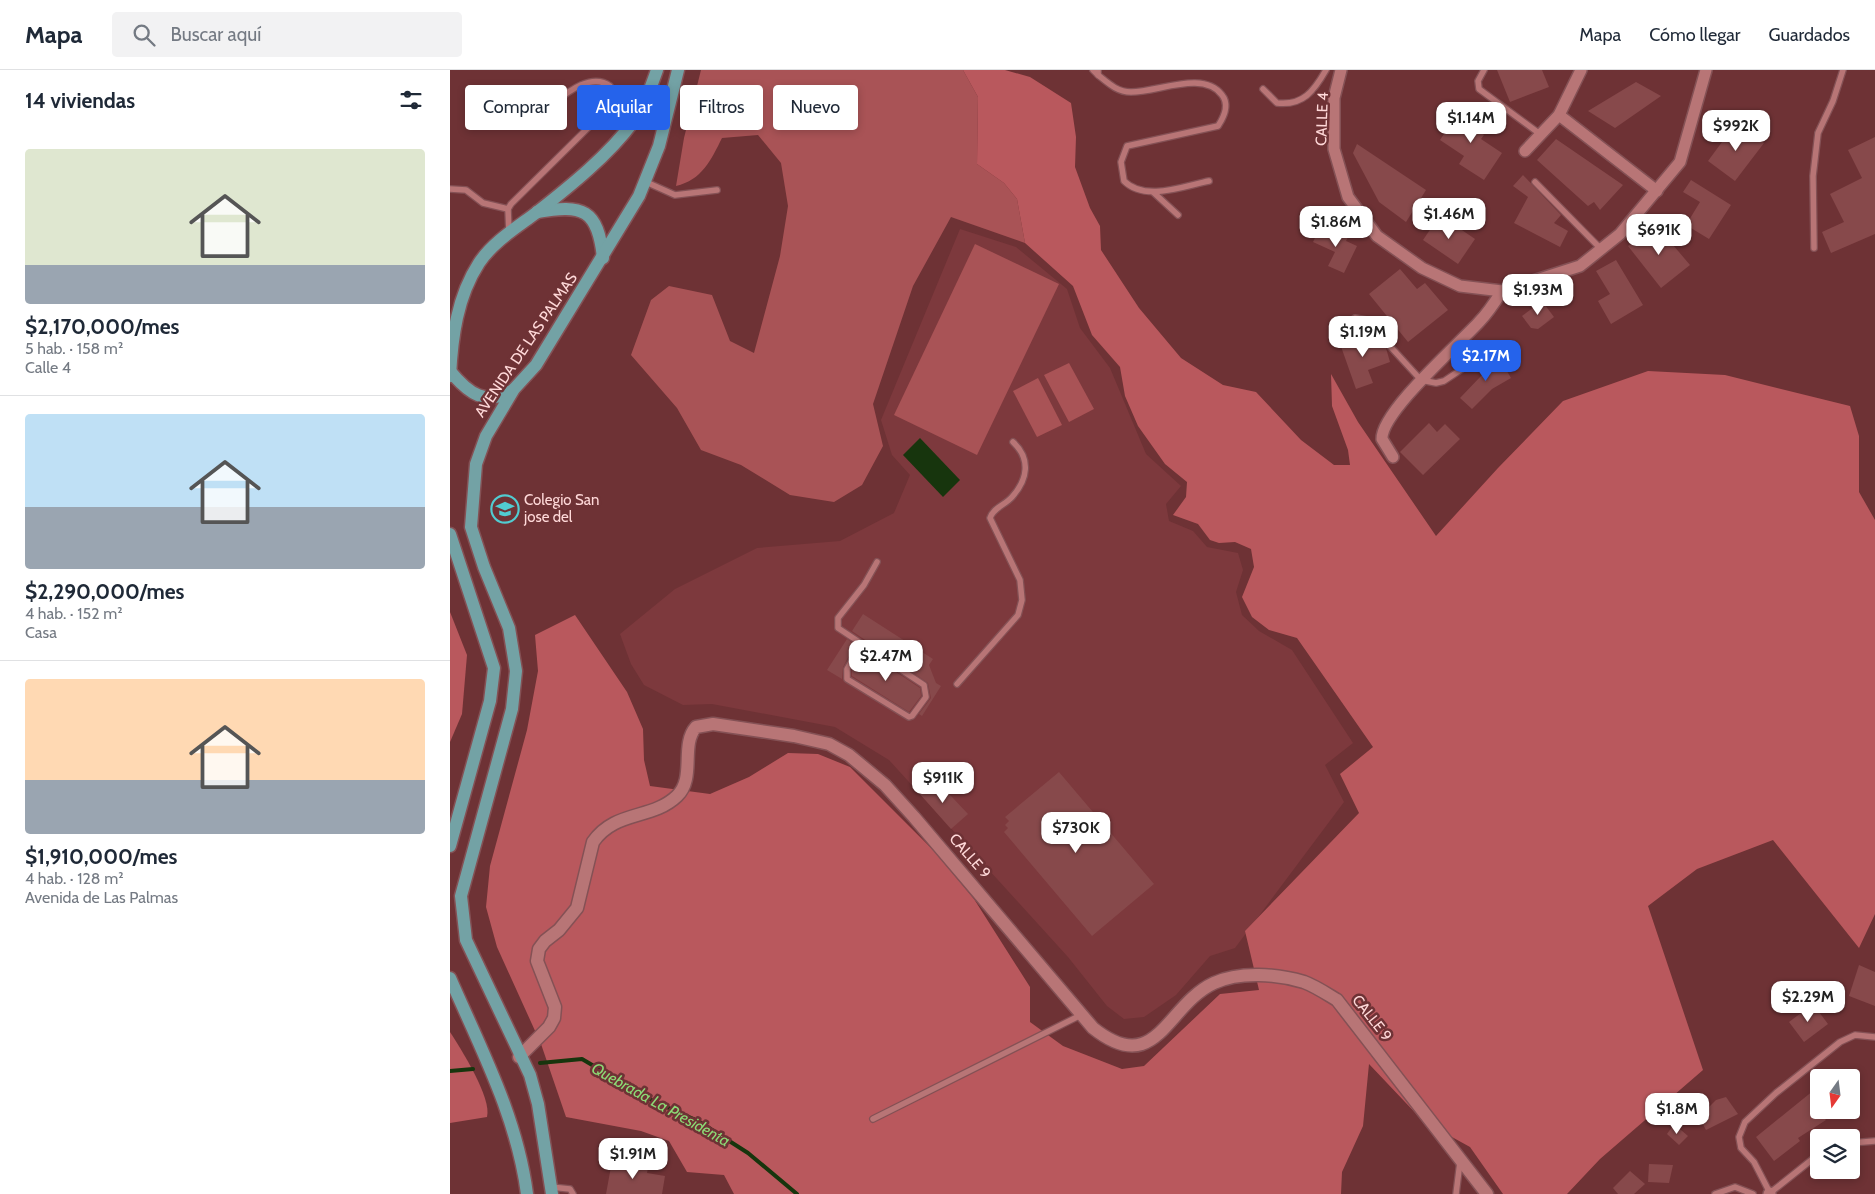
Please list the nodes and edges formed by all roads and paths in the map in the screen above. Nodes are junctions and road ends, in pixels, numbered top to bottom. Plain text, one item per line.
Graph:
1 (657, 70) edge
2 (678, 70) edge
3 (1326, 70) edge
4 (1342, 70) edge
5 (1484, 70) edge
6 (1581, 70) edge
7 (1706, 70) edge
8 (1843, 70) edge
9 (1096, 72) edge
10 (1264, 88) dead end
11 (567, 94) edge
12 (1559, 115) junction
13 (1540, 134) junction
14 (1525, 151) dead end
15 (1209, 181) dead end
16 (646, 182) junction
17 (1535, 182) dead end
18 (450, 190) edge
19 (717, 190) dead end
20 (1657, 191) junction
21 (1153, 192) junction
22 (508, 209) junction
23 (537, 212) junction
24 (1178, 215) dead end
25 (509, 232) junction
26 (1814, 248) dead end
27 (1602, 250) junction
28 (603, 258) junction
29 (1502, 291) junction
30 (1341, 331) dead end
31 (1496, 351) dead end
32 (450, 371) edge
33 (450, 376) edge
34 (1421, 380) junction
35 (514, 390) junction
36 (1013, 442) dead end
37 (1393, 457) dead end
38 (450, 534) edge
39 (877, 562) dead end
40 (861, 644) junction
41 (956, 684) dead end
42 (450, 846) edge
43 (450, 978) edge
44 (1083, 1014) junction
45 (1875, 1037) edge
46 (519, 1056) junction
47 (874, 1119) dead end
48 (1875, 1141) edge
49 (1860, 1142) edge
50 (1460, 1160) junction
51 (1810, 1161) edge
52 (552, 1190) edge
53 (1770, 1193) edge
54 (527, 1194) edge
55 (573, 1194) edge
56 (1456, 1194) edge
57 (1487, 1194) edge
58 (1715, 1194) edge
59 (1753, 1194) edge

1 - 23 main road
2 - 16 main road, AVENIDA DE LAS PALMAS
3 - 10 lane
4 - 29 street, CALLE 4
5 - 13 lane
6 - 12 street
7 - 20 street, CALLE 4
8 - 26 lane
9 - 21 lane
11 - 22 lane
12 - 13 street
12 - 20 street
13 - 14 street
15 - 21 lane
16 - 19 lane
16 - 28 main road, AVENIDA DE LAS PALMAS
17 - 27 lane
18 - 22 lane
20 - 27 street, CALLE 4
21 - 24 lane
22 - 25 lane
23 - 25 main road
23 - 28 main road
25 - 32 main road
27 - 29 street, CALLE 4
28 - 35 main road, AVENIDA DE LAS PALMAS
29 - 34 street
30 - 34 lane
31 - 34 lane
32 - 33 main road
32 - 35 main road
34 - 37 street
35 - 46 main road, AVENIDA DE LAS PALMAS
36 - 41 lane
38 - 42 main road
39 - 40 lane
40 - 40 lane
43 - 54 main road
44 - 46 street, CALLE 9
44 - 47 lane
44 - 50 street, CALLE 9
45 - 53 lane
46 - 52 main road, AVENIDA DE LAS PALMAS
48 - 49 lane
50 - 56 lane
50 - 57 street, CALLE 9
51 - 53 lane
52 - 55 lane
58 - 59 lane

